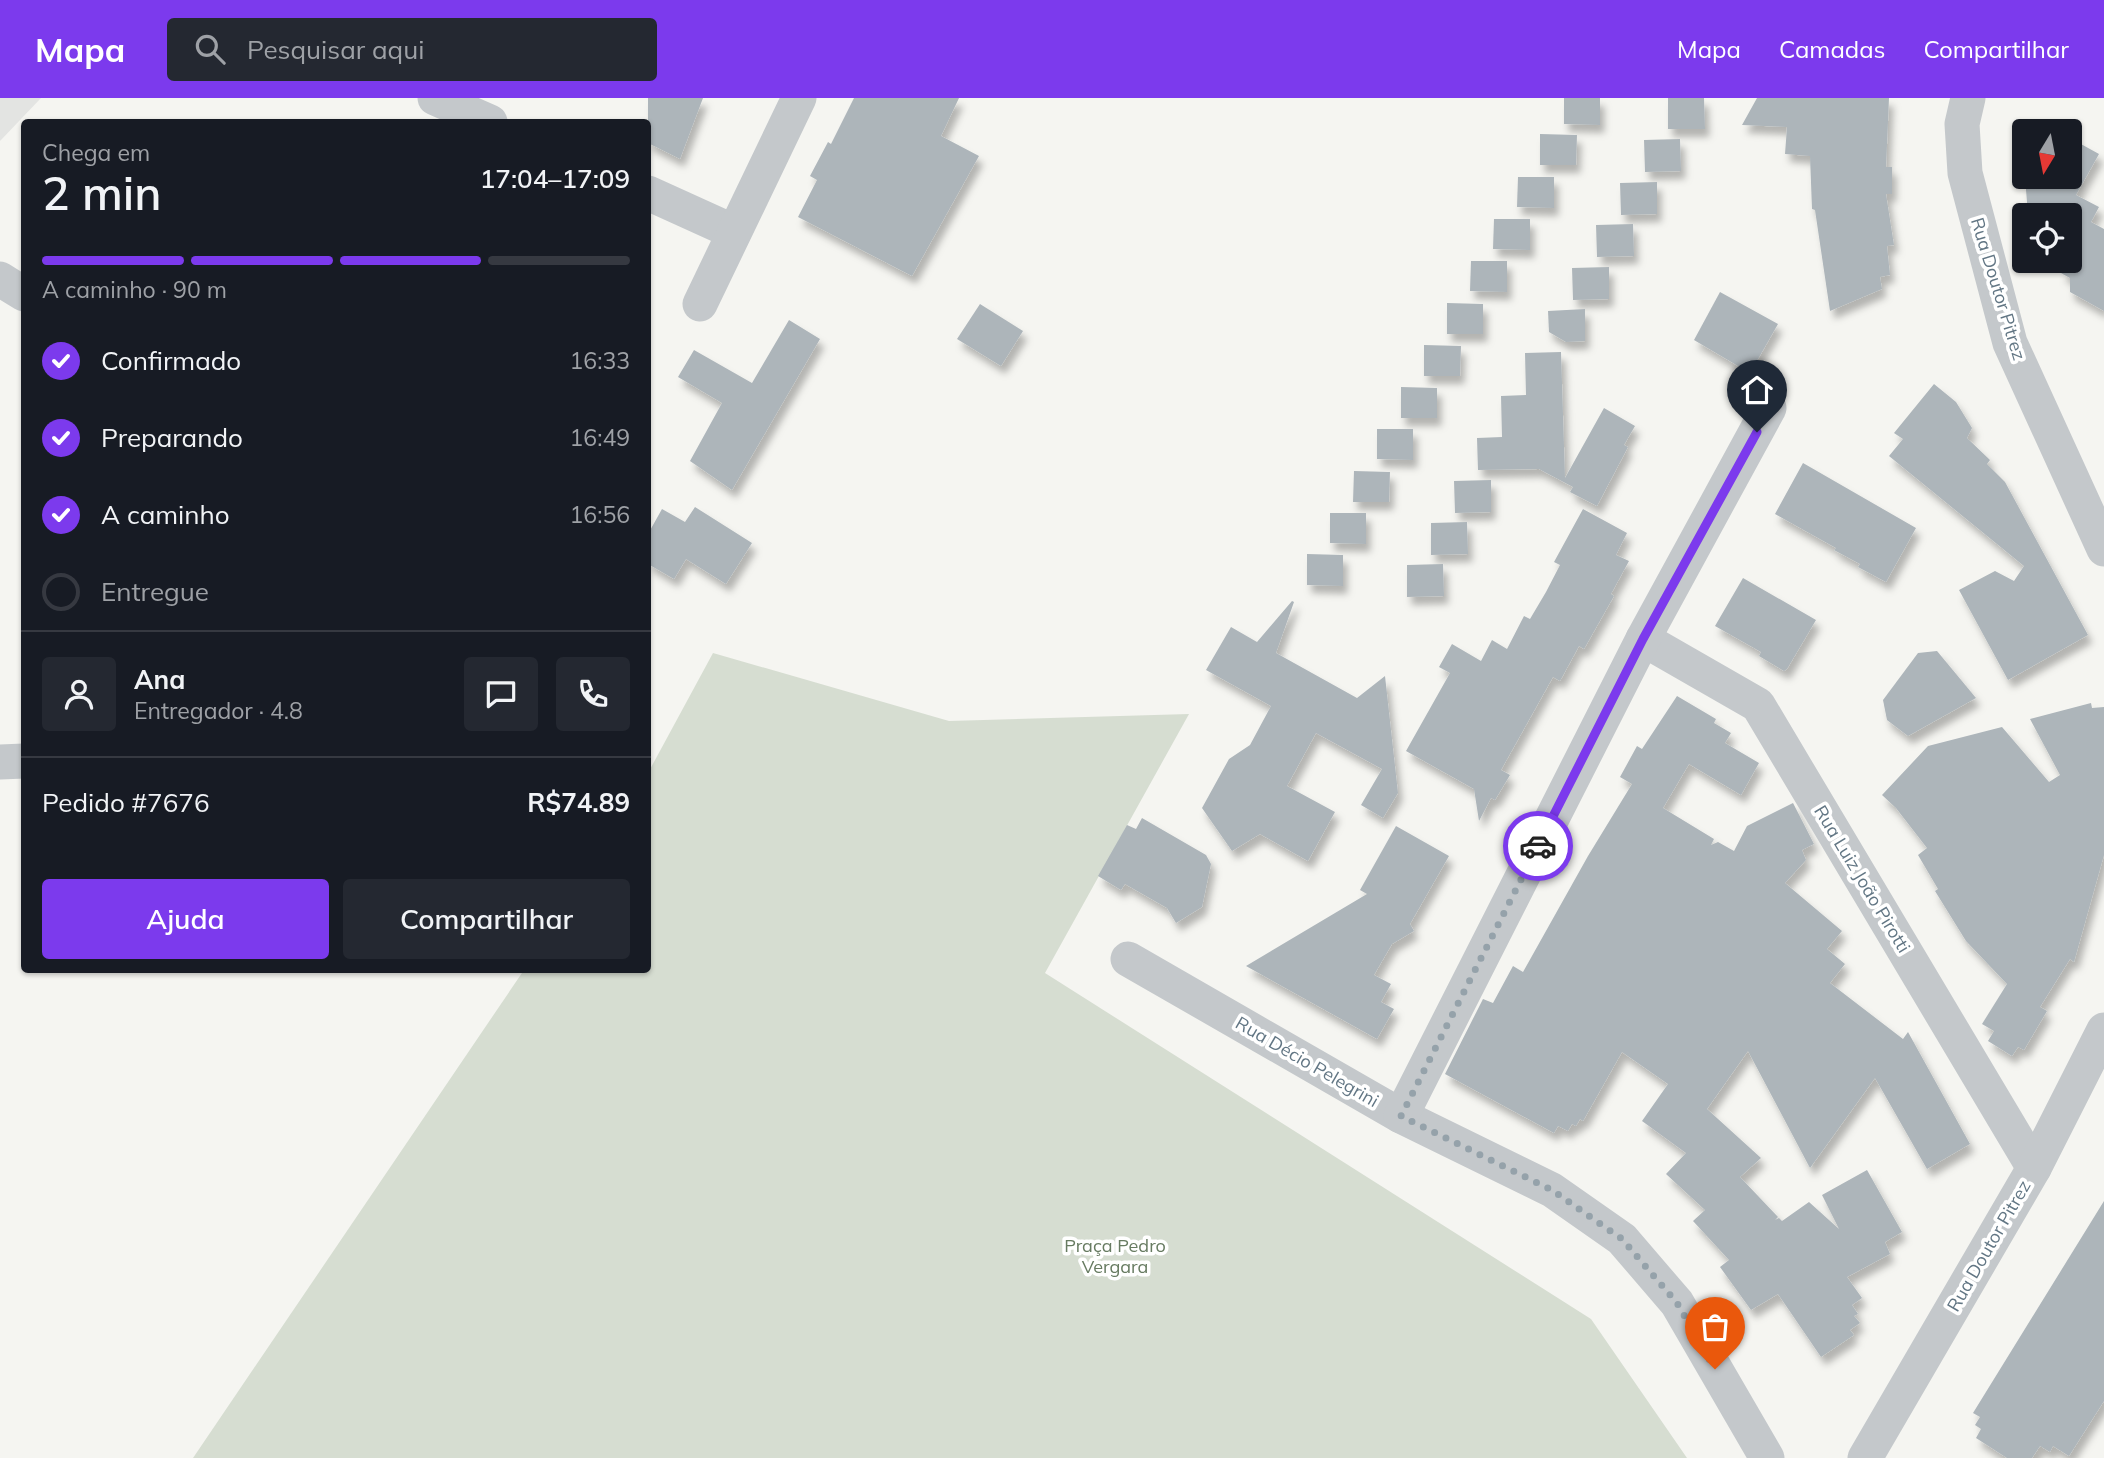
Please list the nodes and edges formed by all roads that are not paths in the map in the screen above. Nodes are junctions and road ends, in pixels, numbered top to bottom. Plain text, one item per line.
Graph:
1 (435, 98) edge
2 (799, 98) edge
3 (1968, 98) edge
4 (483, 119) edge
5 (651, 194) edge
6 (734, 232) junction
7 (0, 279) edge
8 (21, 292) edge
9 (700, 304) dead end
10 (1769, 408) dead end
11 (2104, 549) edge
12 (1643, 639) junction
13 (21, 761) edge
14 (0, 762) edge
15 (1128, 959) dead end
16 (2104, 1030) edge
17 (1401, 1116) junction
18 (2034, 1168) junction
19 (1767, 1458) edge
20 (1865, 1458) edge

1 - 4 street
2 - 6 street
3 - 11 street, Rua Doutor Pitrez
5 - 6 street
6 - 9 street
7 - 8 street
10 - 12 street
12 - 17 street
12 - 18 street, Rua Luiz João Pirotti
13 - 14 street
15 - 17 street, Rua Décio Pelegrini
16 - 18 street, Rua Doutor Pitrez
17 - 19 street, Rua Décio Pelegrini
18 - 20 street, Rua Doutor Pitrez

